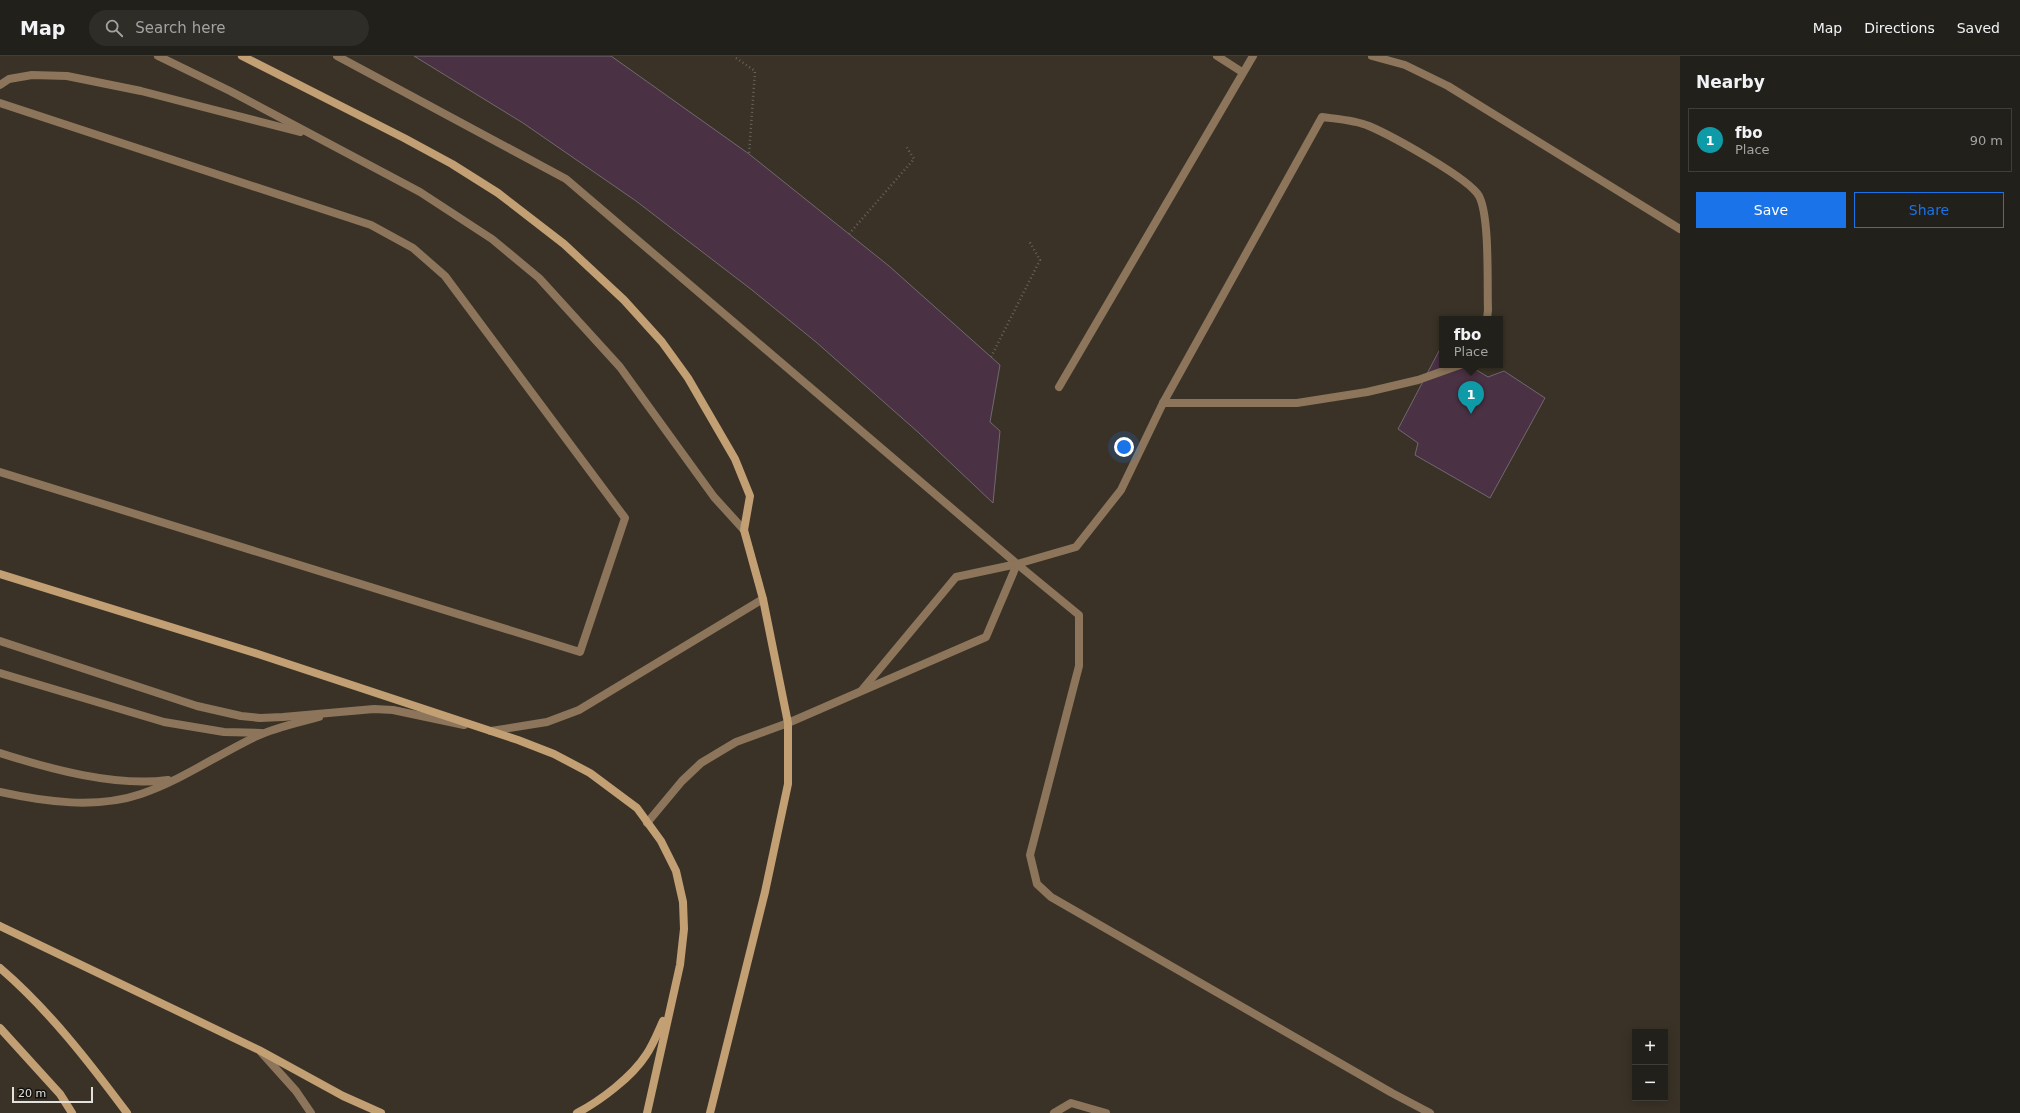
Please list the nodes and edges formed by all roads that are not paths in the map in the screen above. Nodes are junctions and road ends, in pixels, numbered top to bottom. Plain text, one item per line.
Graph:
1 (158, 56) edge
2 (242, 56) edge
3 (337, 56) edge
4 (1217, 56) edge
5 (1253, 56) edge
6 (1372, 56) edge
7 (1242, 72) junction
8 (0, 85) edge
9 (0, 103) edge
10 (312, 135) junction
11 (1680, 229) edge
12 (1487, 316) edge
13 (1452, 368) edge
14 (1059, 387) dead end
15 (1163, 403) junction
16 (0, 472) edge
17 (744, 530) junction
18 (1018, 564) junction
19 (0, 574) edge
20 (763, 600) junction
21 (0, 641) edge
22 (0, 673) edge
23 (860, 692) junction
24 (348, 710) junction
25 (788, 723) junction
26 (494, 732) junction
27 (264, 733) junction
28 (0, 753) edge
29 (178, 778) junction
30 (0, 792) edge
31 (647, 823) junction
32 (0, 926) edge
33 (0, 968) edge
34 (668, 1012) junction
35 (0, 1028) edge
36 (259, 1050) junction
37 (590, 1106) junction
38 (72, 1113) edge
39 (127, 1113) edge
40 (311, 1113) edge
41 (380, 1113) edge
42 (577, 1113) edge
43 (584, 1113) edge
44 (647, 1113) edge
45 (710, 1113) edge
46 (1054, 1113) edge
47 (1106, 1113) edge
48 (1430, 1113) edge

1 - 10 lane
2 - 17 main road
3 - 18 lane
4 - 7 lane
5 - 7 lane
6 - 11 lane
7 - 14 lane
8 - 10 lane
9 - 16 lane
10 - 17 lane
12 - 15 lane
13 - 15 lane
15 - 18 lane
17 - 20 main road
18 - 23 lane
18 - 23 lane
18 - 48 lane
19 - 26 main road
20 - 25 main road
20 - 26 lane
21 - 24 lane
22 - 27 lane
23 - 25 lane
24 - 26 lane
24 - 27 lane
25 - 31 lane
25 - 45 main road
26 - 31 main road
27 - 29 lane
28 - 29 lane
29 - 30 lane
31 - 34 main road
32 - 36 main road
33 - 39 main road
34 - 37 main road
34 - 44 main road
35 - 38 main road
36 - 40 lane
36 - 41 main road
37 - 42 main road
37 - 43 lane
46 - 47 lane

